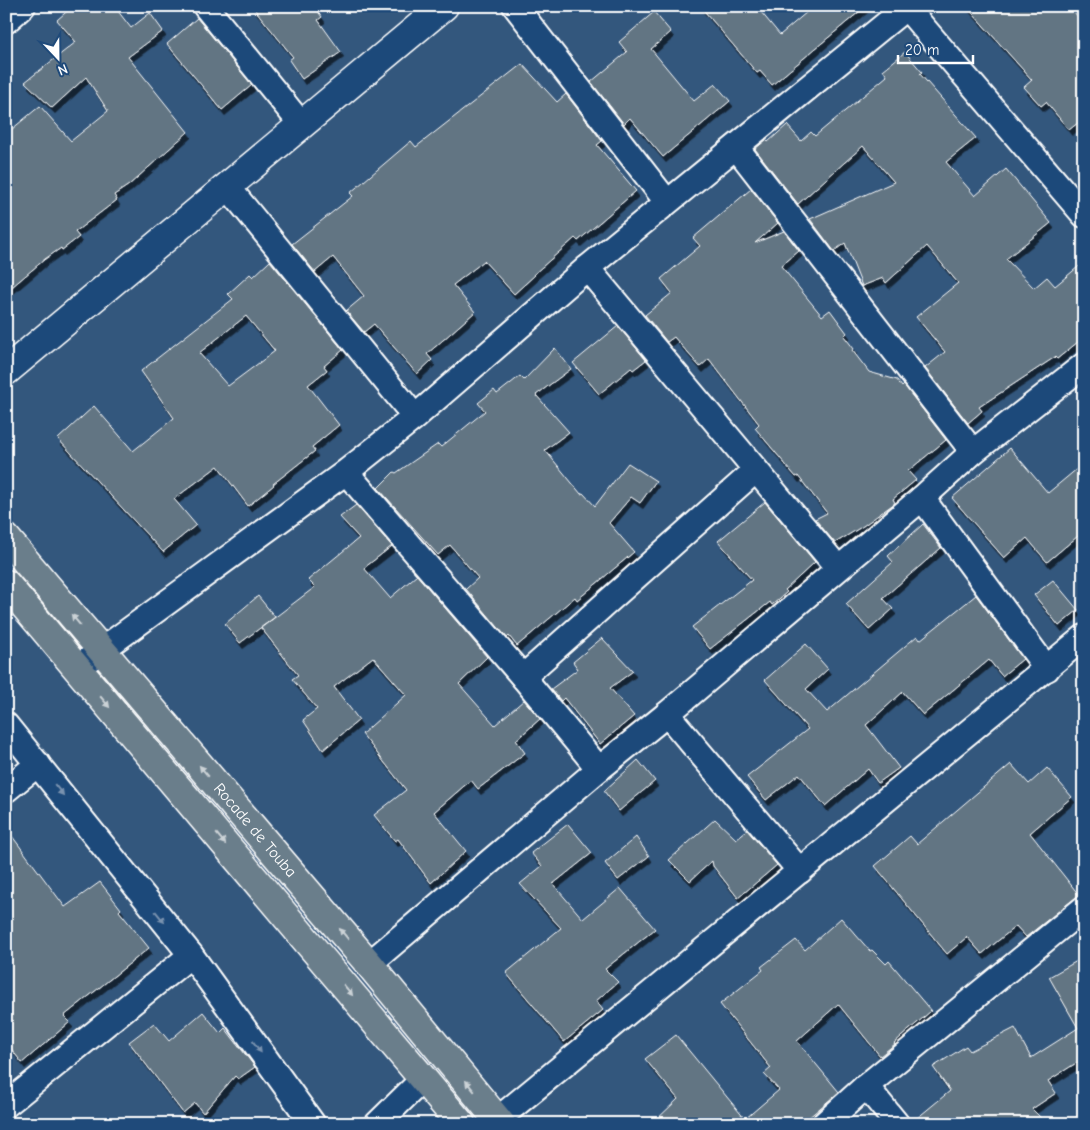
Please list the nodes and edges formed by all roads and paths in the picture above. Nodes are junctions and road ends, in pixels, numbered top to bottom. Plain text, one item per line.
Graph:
1 (23, 6) edge
2 (206, 6) edge
3 (444, 6) edge
4 (515, 6) edge
5 (906, 7) edge
6 (6, 21) edge
7 (302, 125) junction
8 (736, 147) junction
9 (228, 187) junction
10 (667, 202) junction
11 (1084, 215) edge
12 (587, 268) junction
13 (1084, 365) edge
14 (6, 371) edge
15 (415, 416) junction
16 (973, 452) junction
17 (756, 470) junction
18 (346, 472) junction
19 (922, 498) junction
20 (6, 538) edge
21 (838, 568) junction
22 (6, 584) edge
23 (1084, 637) edge
24 (101, 651) junction
25 (77, 668) junction
26 (1047, 669) junction
27 (523, 677) junction
28 (667, 714) junction
29 (6, 725) edge
30 (38, 764) junction
31 (599, 769) junction
32 (6, 790) edge
33 (800, 871) junction
34 (1084, 908) edge
35 (191, 955) junction
36 (368, 964) junction
37 (423, 1080) junction
38 (866, 1086) junction
39 (6, 1105) edge
40 (496, 1122) edge
41 (313, 1124) edge
42 (377, 1124) edge
43 (461, 1124) edge
44 (824, 1124) edge
45 (897, 1124) edge

1 - 6 street
2 - 7 street
3 - 7 street
4 - 10 street
5 - 8 street
5 - 11 street
7 - 9 street
8 - 10 street
8 - 16 street
9 - 14 street
9 - 15 street
10 - 12 street
12 - 15 street
12 - 17 street
13 - 16 street
15 - 18 street
16 - 19 street
17 - 21 street
17 - 27 street
18 - 24 street
18 - 27 street
19 - 21 street
19 - 26 street
24 -> 20 main road, Rocade de Touba
21 - 28 street
22 - 25 main road, Rocade de Touba
23 - 26 street
24 - 25 street
36 -> 24 main road, Rocade de Touba
25 -> 37 main road, Rocade de Touba
26 - 33 street
27 - 31 street
28 - 31 street
28 - 33 street
29 - 30 street
30 - 32 street
30 -> 35 street
31 - 36 street
33 - 40 street
34 - 38 street
35 - 39 street
35 -> 41 street
40 -> 36 main road, Rocade de Touba
37 - 42 street
37 - 43 main road, Rocade de Touba
38 - 44 street
38 - 45 street

